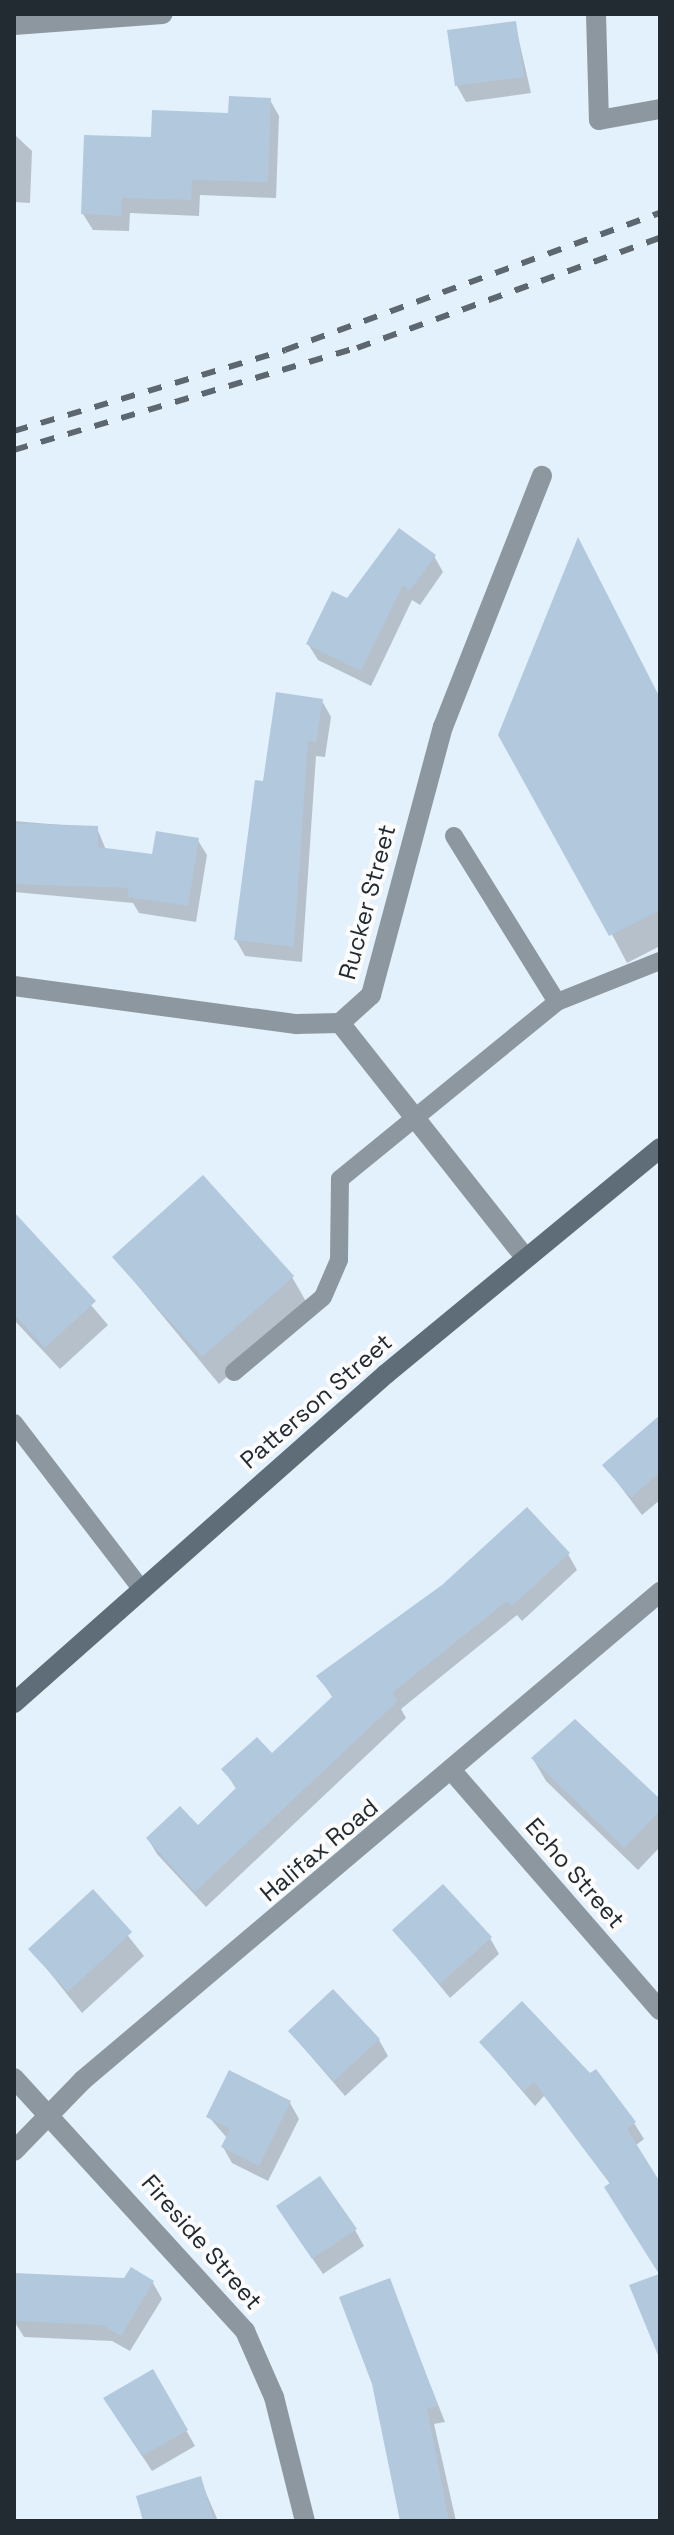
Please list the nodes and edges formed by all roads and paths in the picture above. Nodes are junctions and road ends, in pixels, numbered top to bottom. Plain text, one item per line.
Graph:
1 (163, 14) edge
2 (596, 14) edge
3 (15, 21) edge
4 (660, 109) edge
5 (542, 476) dead end
6 (454, 836) dead end
7 (660, 961) edge
8 (14, 986) edge
9 (557, 1002) junction
10 (340, 1023) junction
11 (414, 1116) junction
12 (660, 1148) edge
13 (525, 1257) junction
14 (234, 1372) dead end
15 (14, 1423) edge
16 (142, 1590) junction
17 (660, 1592) edge
18 (14, 1703) edge
19 (452, 1771) junction
20 (660, 2010) edge
21 (14, 2078) edge
22 (46, 2118) junction
23 (14, 2151) edge
24 (305, 2521) edge

1 - 3 street
2 - 4 street
5 - 10 street, Rucker Street
6 - 9 lane
7 - 9 lane
8 - 10 street
9 - 11 lane
10 - 11 street
11 - 13 street
11 - 14 lane
12 - 13 main road, Patterson Street
13 - 16 main road, Patterson Street
15 - 16 lane
16 - 18 main road, Patterson Street
17 - 19 street, Halifax Road
19 - 20 street, Echo Street
19 - 22 street, Halifax Road
21 - 22 street, Fireside Street
22 - 23 street, Halifax Road
22 - 24 street, Fireside Street

